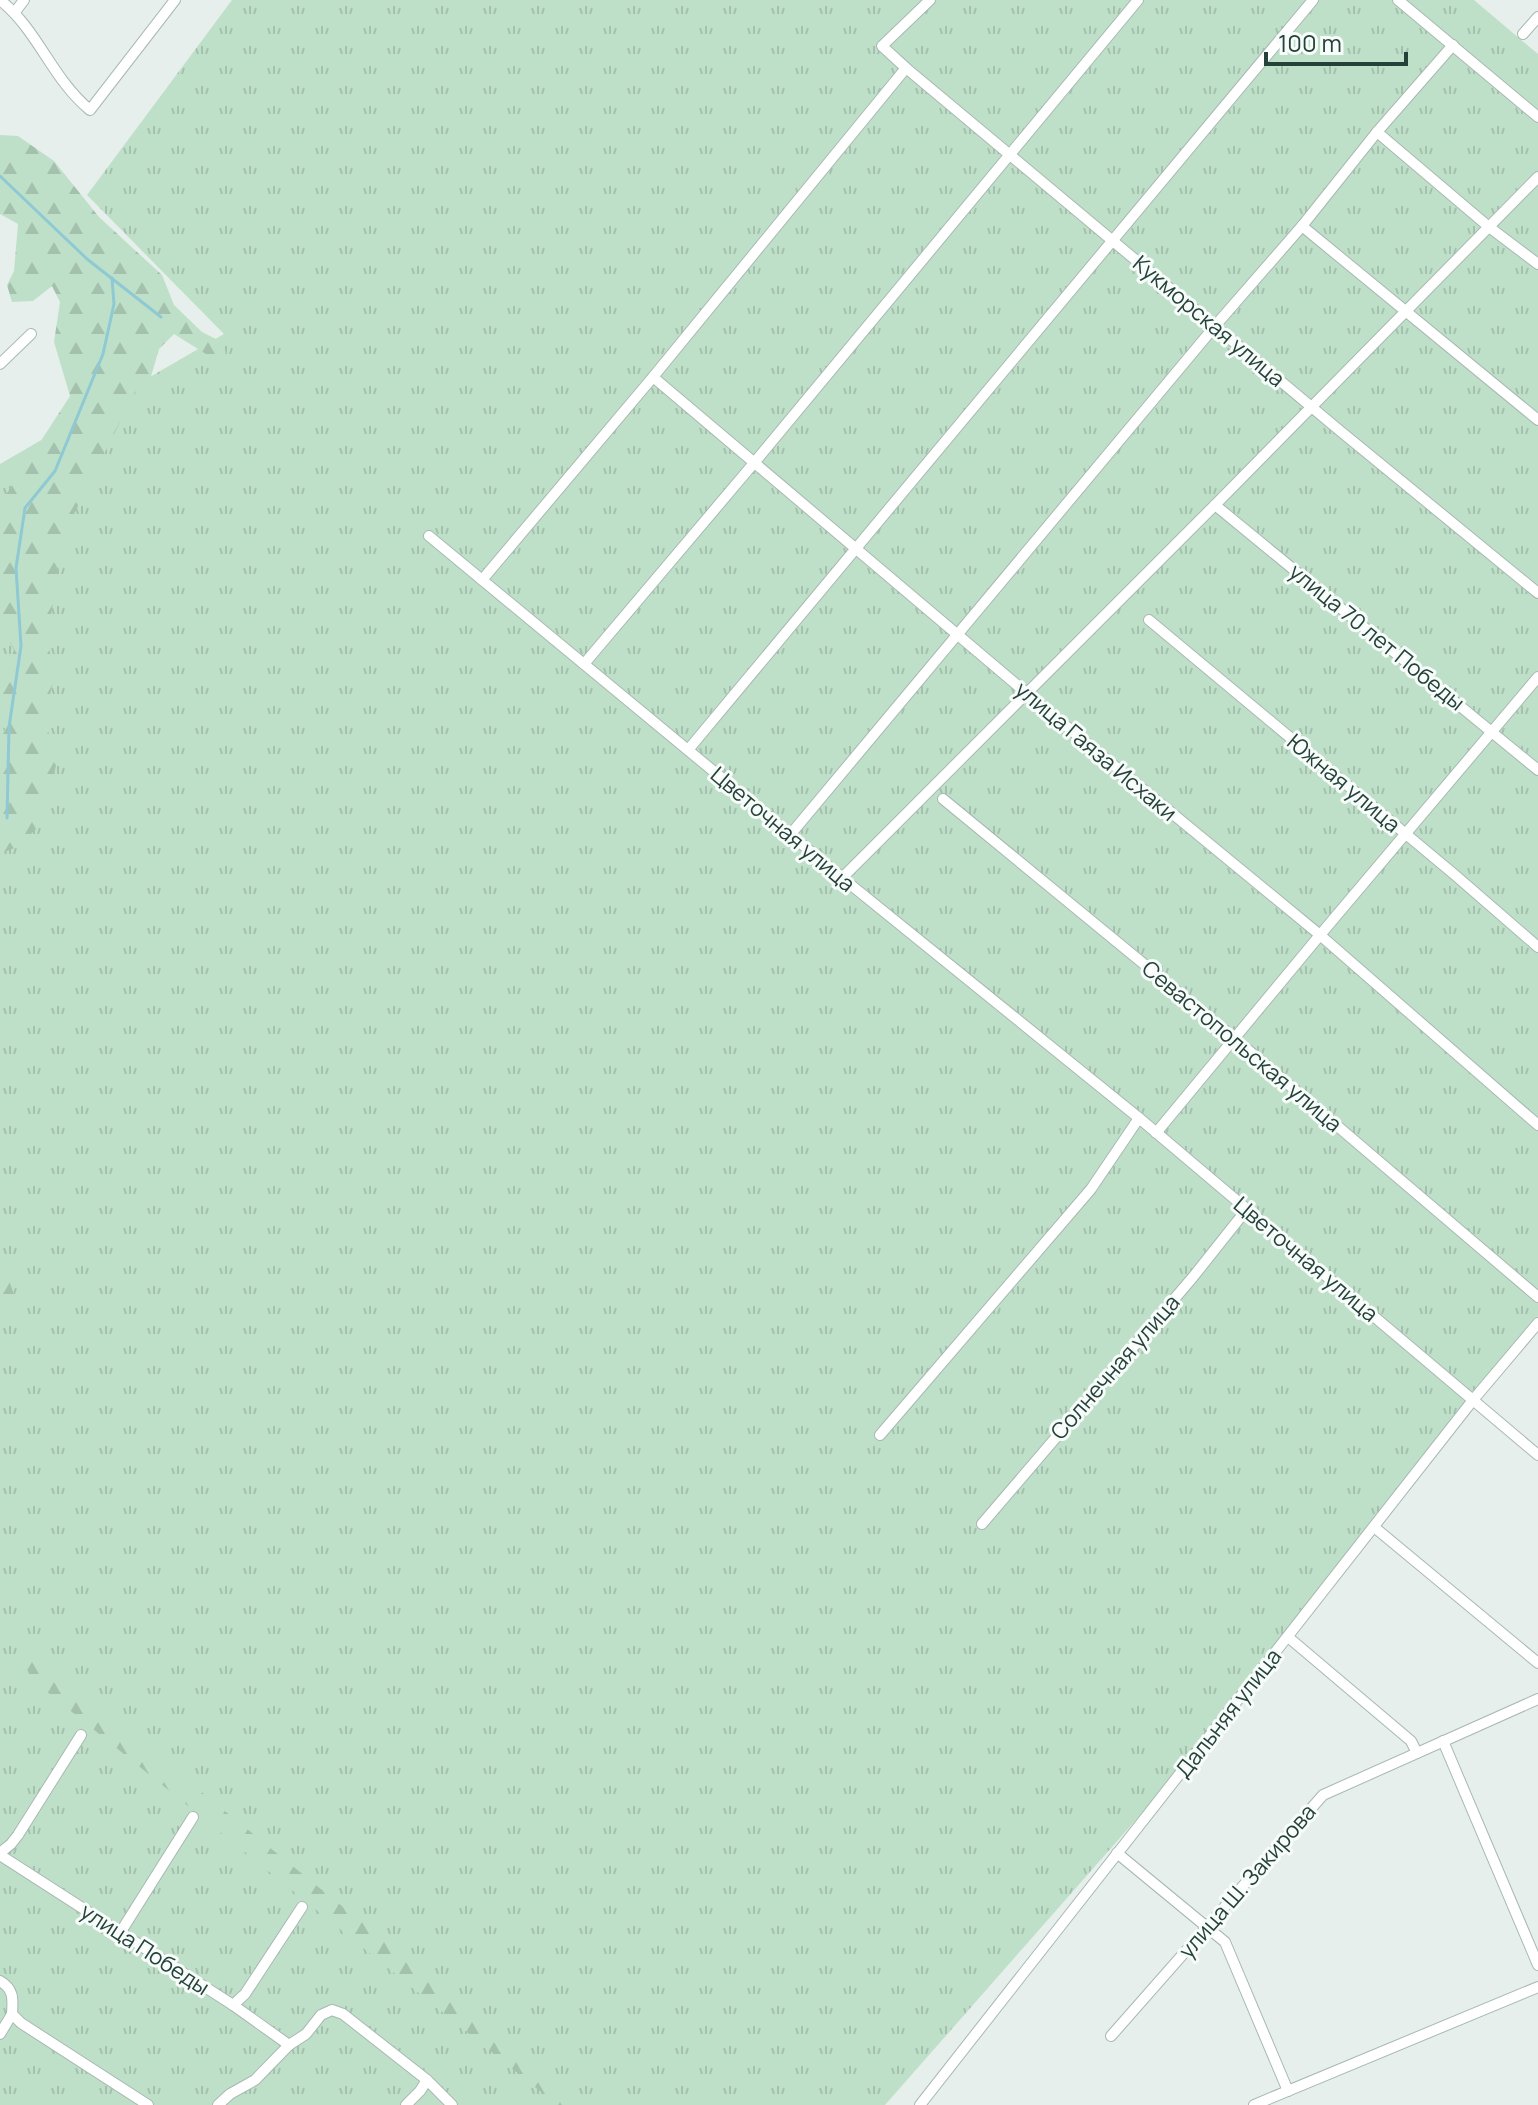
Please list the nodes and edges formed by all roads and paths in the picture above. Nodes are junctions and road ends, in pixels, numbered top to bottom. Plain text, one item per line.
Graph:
1 (0, 0) edge
2 (24, 0) edge
3 (175, 0) edge
4 (930, 0) edge
5 (1138, 0) edge
6 (1313, 0) edge
7 (1398, 0) edge
8 (15, 12) junction
9 (1538, 17) edge
10 (1523, 34) dead end
11 (1453, 45) junction
12 (906, 68) junction
13 (1538, 117) edge
14 (1377, 132) junction
15 (1010, 155) junction
16 (1538, 177) edge
17 (1302, 226) junction
18 (1489, 227) junction
19 (1112, 239) junction
20 (1538, 264) edge
21 (1405, 312) junction
22 (1215, 326) junction
23 (31, 334) dead end
24 (0, 364) edge
25 (653, 377) junction
26 (1311, 407) junction
27 (1538, 420) edge
28 (754, 463) junction
29 (1215, 505) junction
30 (429, 536) dead end
31 (856, 549) junction
32 (482, 580) junction
33 (1538, 593) edge
34 (1149, 620) dead end
35 (958, 635) junction
36 (584, 664) junction
37 (1538, 677) edge
38 (1026, 693) junction
39 (1492, 731) junction
40 (688, 750) junction
41 (1538, 770) edge
42 (943, 799) dead end
43 (790, 835) junction
44 (1406, 835) junction
45 (842, 878) junction
46 (1320, 935) junction
47 (1538, 947) edge
48 (1234, 1038) junction
49 (1139, 1118) junction
50 (1538, 1125) edge
51 (1156, 1133) junction
52 (1247, 1209) junction
53 (1538, 1297) edge
54 (1538, 1323) edge
55 (1473, 1400) junction
56 (880, 1435) dead end
57 (1538, 1455) edge
58 (982, 1524) dead end
59 (1374, 1527) junction
60 (1288, 1637) junction
61 (1538, 1663) edge
62 (1538, 1699) edge
63 (81, 1735) dead end
64 (1443, 1741) junction
65 (1417, 1753) junction
66 (193, 1817) dead end
67 (1117, 1853) junction
68 (0, 1854) edge
69 (302, 1907) dead end
70 (1206, 1928) junction
71 (120, 1933) junction
72 (1538, 1965) edge
73 (0, 1981) edge
74 (1538, 1987) edge
75 (233, 2005) junction
76 (12, 2014) junction
77 (0, 2034) edge
78 (1111, 2036) dead end
79 (289, 2045) junction
80 (427, 2080) junction
81 (1288, 2091) junction
82 (148, 2105) edge
83 (218, 2105) edge
84 (406, 2105) edge
85 (452, 2105) edge
86 (920, 2105) edge
87 (1254, 2105) edge

1 - 8 street
2 - 8 street
3 - 8 street
4 - 12 street, Кукморская улица
5 - 15 street
6 - 19 street
7 - 11 street
9 - 10 street
11 - 13 street
11 - 14 street
12 - 15 street, Кукморская улица
12 - 25 street
14 - 17 street
14 - 18 street
15 - 19 street, Кукморская улица
15 - 28 street
16 - 18 street
17 - 21 street
17 - 22 street
18 - 20 street
18 - 21 street
19 - 22 street, Кукморская улица
19 - 31 street
21 - 26 street
21 - 27 street
22 - 26 street, Кукморская улица
22 - 35 street
23 - 24 street
25 - 28 street, улица Гаяза Исхаки
25 - 32 street
26 - 29 street
26 - 33 street, Кукморская улица
28 - 31 street, улица Гаяза Исхаки
28 - 36 street
29 - 38 street
29 - 39 street, улица 70 лет Победы
30 - 32 street, Цветочная улица
31 - 35 street, улица Гаяза Исхаки
31 - 40 street
32 - 36 street, Цветочная улица
34 - 44 street, Южная улица
35 - 38 street, улица Гаяза Исхаки
35 - 43 street
36 - 40 street, Цветочная улица
37 - 39 street
38 - 45 street
38 - 46 street, улица Гаяза Исхаки
39 - 41 street, улица 70 лет Победы
39 - 44 street
40 - 43 street, Цветочная улица
42 - 48 street, Севастопольская улица
43 - 45 street, Цветочная улица
44 - 46 street
44 - 47 street, Южная улица
45 - 49 street, Цветочная улица
46 - 48 street
46 - 50 street, улица Гаяза Исхаки
48 - 51 street
48 - 53 street, Севастопольская улица
49 - 51 street, Цветочная улица
49 - 56 street
51 - 52 street, Цветочная улица
52 - 55 street, Цветочная улица
52 - 58 street, Солнечная улица
54 - 55 street, Дальняя улица
55 - 57 street
55 - 59 street, Дальняя улица
59 - 60 street, Дальняя улица
59 - 61 street
60 - 65 street
60 - 67 street, Дальняя улица
62 - 64 street, улица Ш. Закирова
63 - 68 street
64 - 65 street, улица Ш. Закирова
64 - 72 street
65 - 70 street, улица Ш. Закирова
66 - 71 street
67 - 70 street
67 - 86 street, Дальняя улица
68 - 71 street, улица Победы
69 - 75 street
70 - 78 street, улица Ш. Закирова
70 - 81 street
71 - 75 street, улица Победы
73 - 76 street
74 - 81 street
75 - 79 street, улица Победы
76 - 77 street
76 - 82 street
79 - 80 street
79 - 83 street
80 - 84 street
80 - 85 street
81 - 87 street

